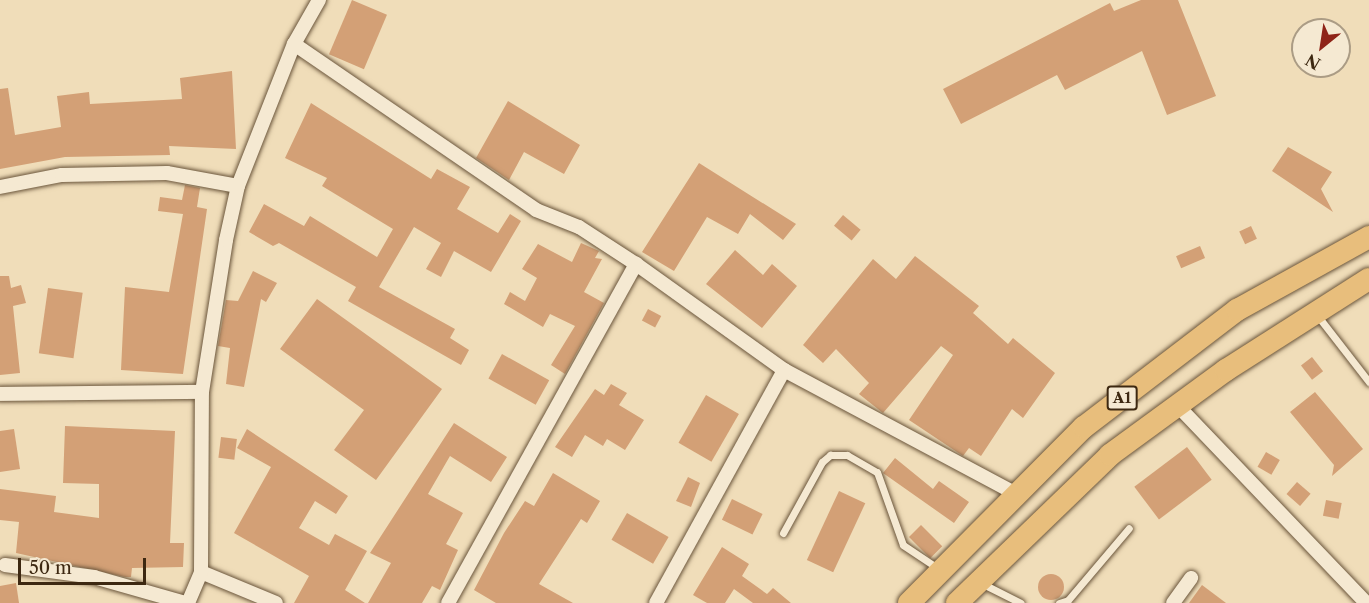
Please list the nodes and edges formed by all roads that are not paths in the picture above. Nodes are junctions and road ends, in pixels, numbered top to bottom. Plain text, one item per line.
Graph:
1 (319, 0) edge
2 (294, 44) junction
3 (238, 186) junction
4 (0, 187) edge
5 (1369, 237) edge
6 (636, 264) junction
7 (1369, 279) edge
8 (1313, 311) junction
9 (784, 370) junction
10 (1369, 382) edge
11 (202, 392) junction
12 (0, 394) edge
13 (1178, 406) junction
14 (1014, 493) junction
15 (1129, 528) dead end
16 (783, 533) dead end
17 (5, 565) dead end
18 (939, 569) junction
19 (201, 572) junction
20 (1191, 578) dead end
21 (979, 582) junction
22 (187, 603) edge
23 (276, 603) edge
24 (448, 603) edge
25 (656, 603) edge
26 (909, 603) edge
27 (957, 603) edge
28 (1022, 603) edge
29 (1059, 603) edge
30 (1173, 603) edge
31 (1366, 603) edge

1 - 2 street
2 - 3 street
2 - 6 street
3 - 4 street
3 - 11 street
5 - 14 highway, A1
6 - 9 street
6 - 24 street
7 - 8 highway, A1
8 - 10 lane
8 - 13 highway, A1
9 - 14 street
9 - 25 street
11 - 12 street
11 - 19 street
13 - 21 highway, A1
13 - 31 street
14 - 18 highway, A1
15 - 29 lane
16 - 18 lane
17 - 22 street
18 - 26 highway, A1
19 - 22 street
19 - 23 street
20 - 30 street
21 - 27 highway, A1
21 - 28 lane

